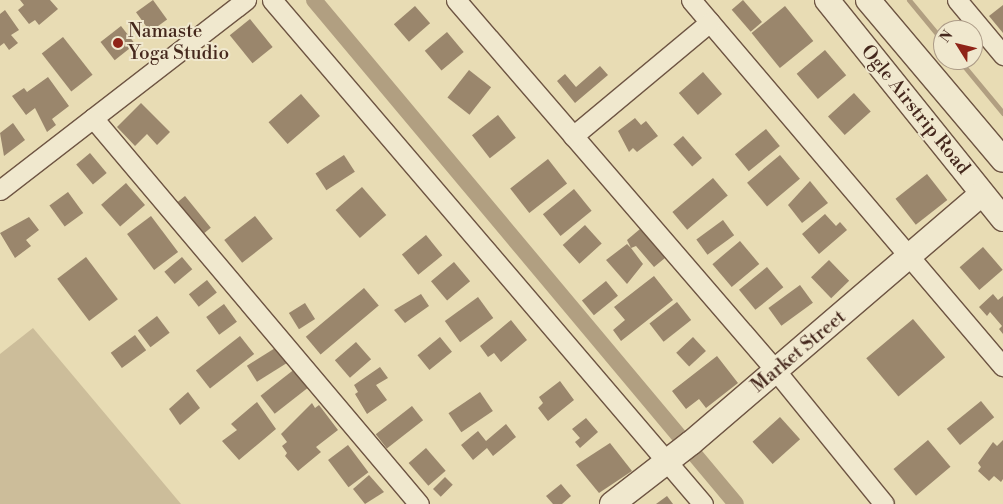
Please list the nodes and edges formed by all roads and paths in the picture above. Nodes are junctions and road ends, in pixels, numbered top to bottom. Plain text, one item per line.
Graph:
1 (246, 0) edge
2 (272, 0) edge
3 (456, 0) edge
4 (692, 0) edge
5 (827, 0) edge
6 (868, 0) edge
7 (965, 3) edge
8 (710, 22) junction
9 (1003, 55) edge
10 (93, 118) junction
11 (573, 136) junction
12 (1003, 160) edge
13 (0, 190) edge
14 (982, 194) junction
15 (1003, 219) edge
16 (913, 257) junction
17 (1003, 366) edge
18 (776, 371) junction
19 (678, 453) junction
20 (419, 504) edge
21 (612, 504) edge
22 (703, 504) edge
23 (884, 504) edge

1 - 10 street
2 - 19 street
3 - 11 street
4 - 8 street
5 - 14 street, Ogle Airstrip Road
6 - 12 street, Ogle Airstrip Road
7 - 9 street
8 - 11 street
8 - 16 street
10 - 13 street
10 - 20 street
11 - 18 street
14 - 15 street, Ogle Airstrip Road
14 - 16 street, Market Street
16 - 17 street
16 - 18 street, Market Street
18 - 19 street, Market Street
18 - 23 street
19 - 21 street, Market Street
19 - 22 street

